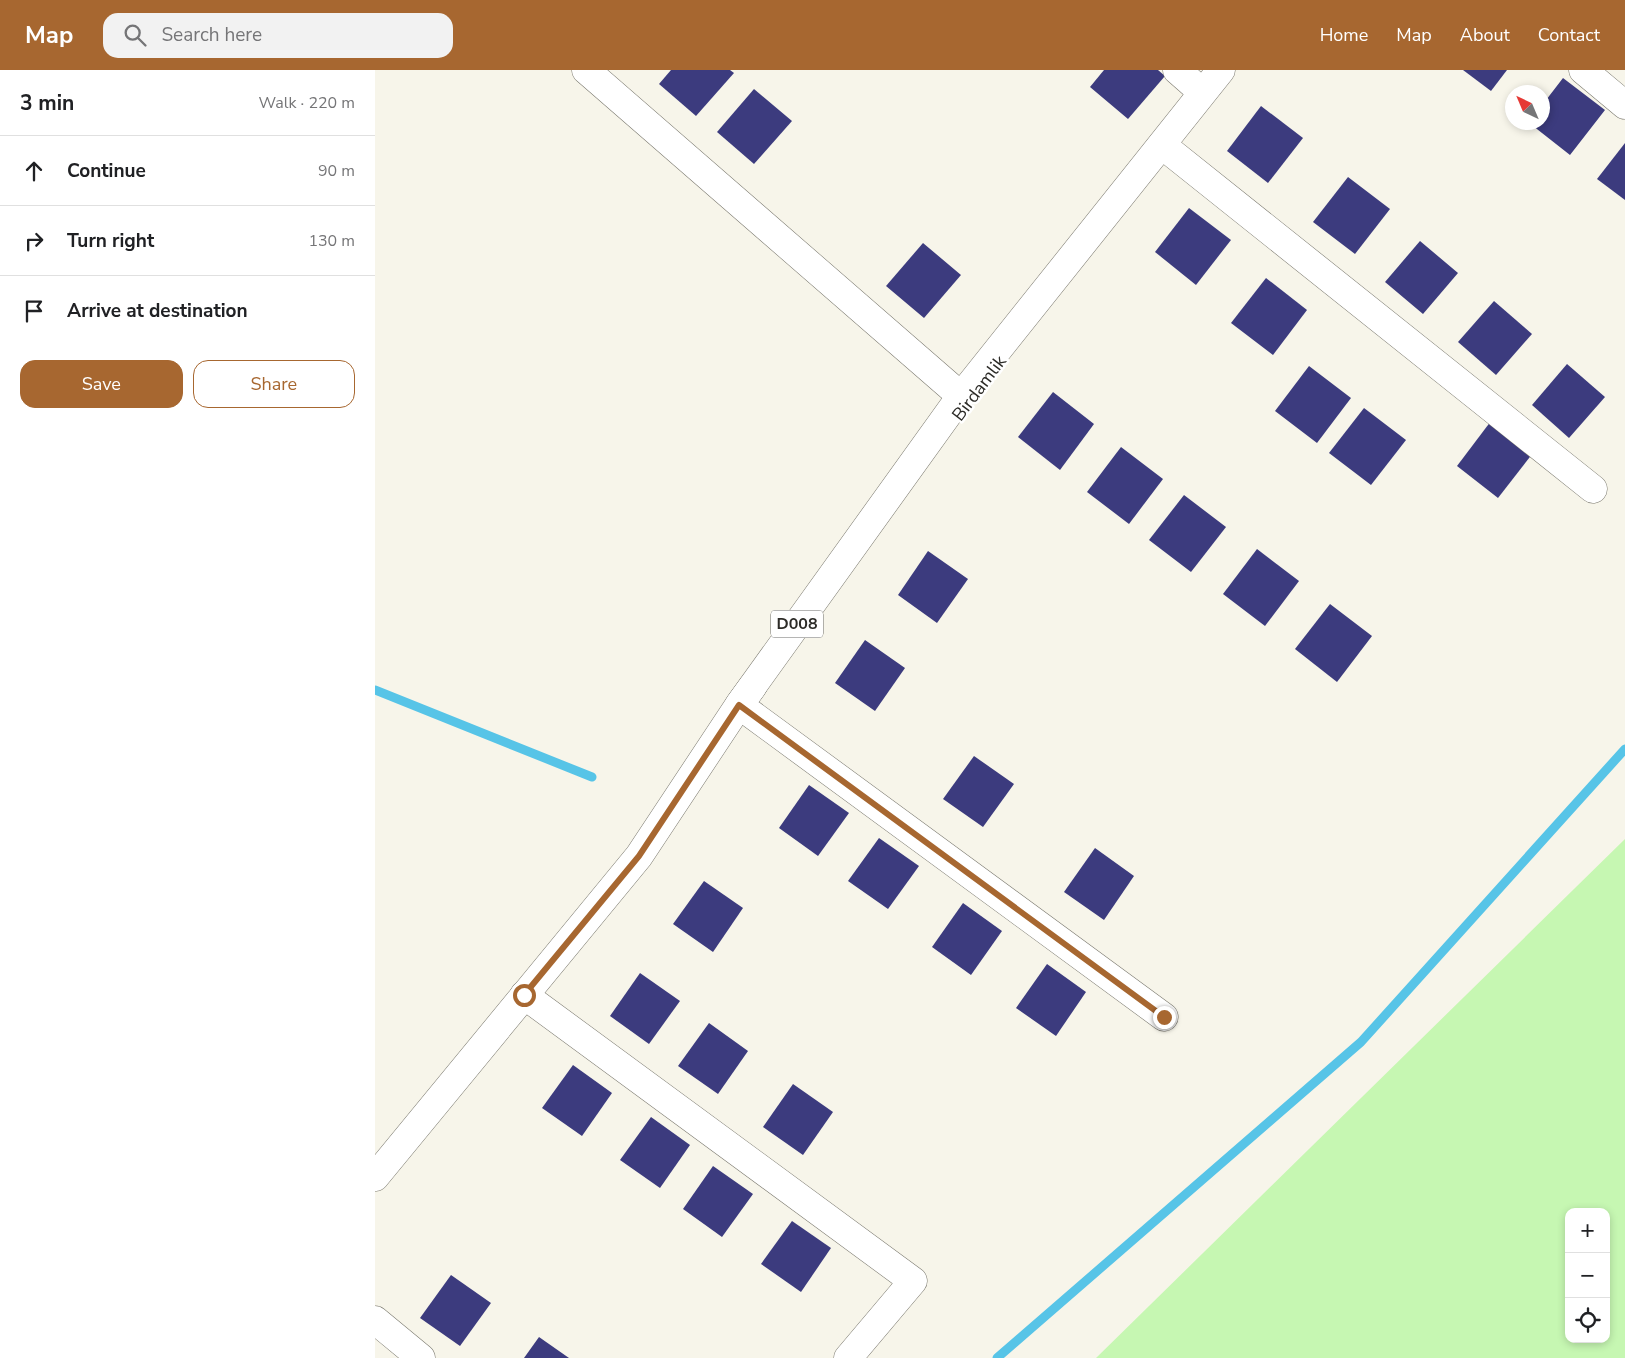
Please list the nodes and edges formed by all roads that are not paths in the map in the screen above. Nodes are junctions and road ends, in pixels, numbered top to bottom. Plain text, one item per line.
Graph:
1 (586, 70) edge
2 (1177, 70) edge
3 (1219, 70) edge
4 (1583, 70) edge
5 (1202, 92) junction
6 (1625, 105) edge
7 (1162, 145) junction
8 (961, 396) junction
9 (1593, 489) dead end
10 (739, 705) junction
11 (524, 995) junction
12 (1164, 1017) dead end
13 (375, 1177) edge
14 (375, 1320) edge
15 (421, 1358) edge
16 (848, 1358) edge

1 - 8 street
2 - 5 street
3 - 5 street, D008
4 - 6 street
5 - 7 street, D008
5 - 10 street, Birdamlik
7 - 8 street, D008
7 - 9 street
8 - 10 street, D008
10 - 11 street, D008
10 - 12 street
11 - 13 street, D008
11 - 16 street
14 - 15 street

